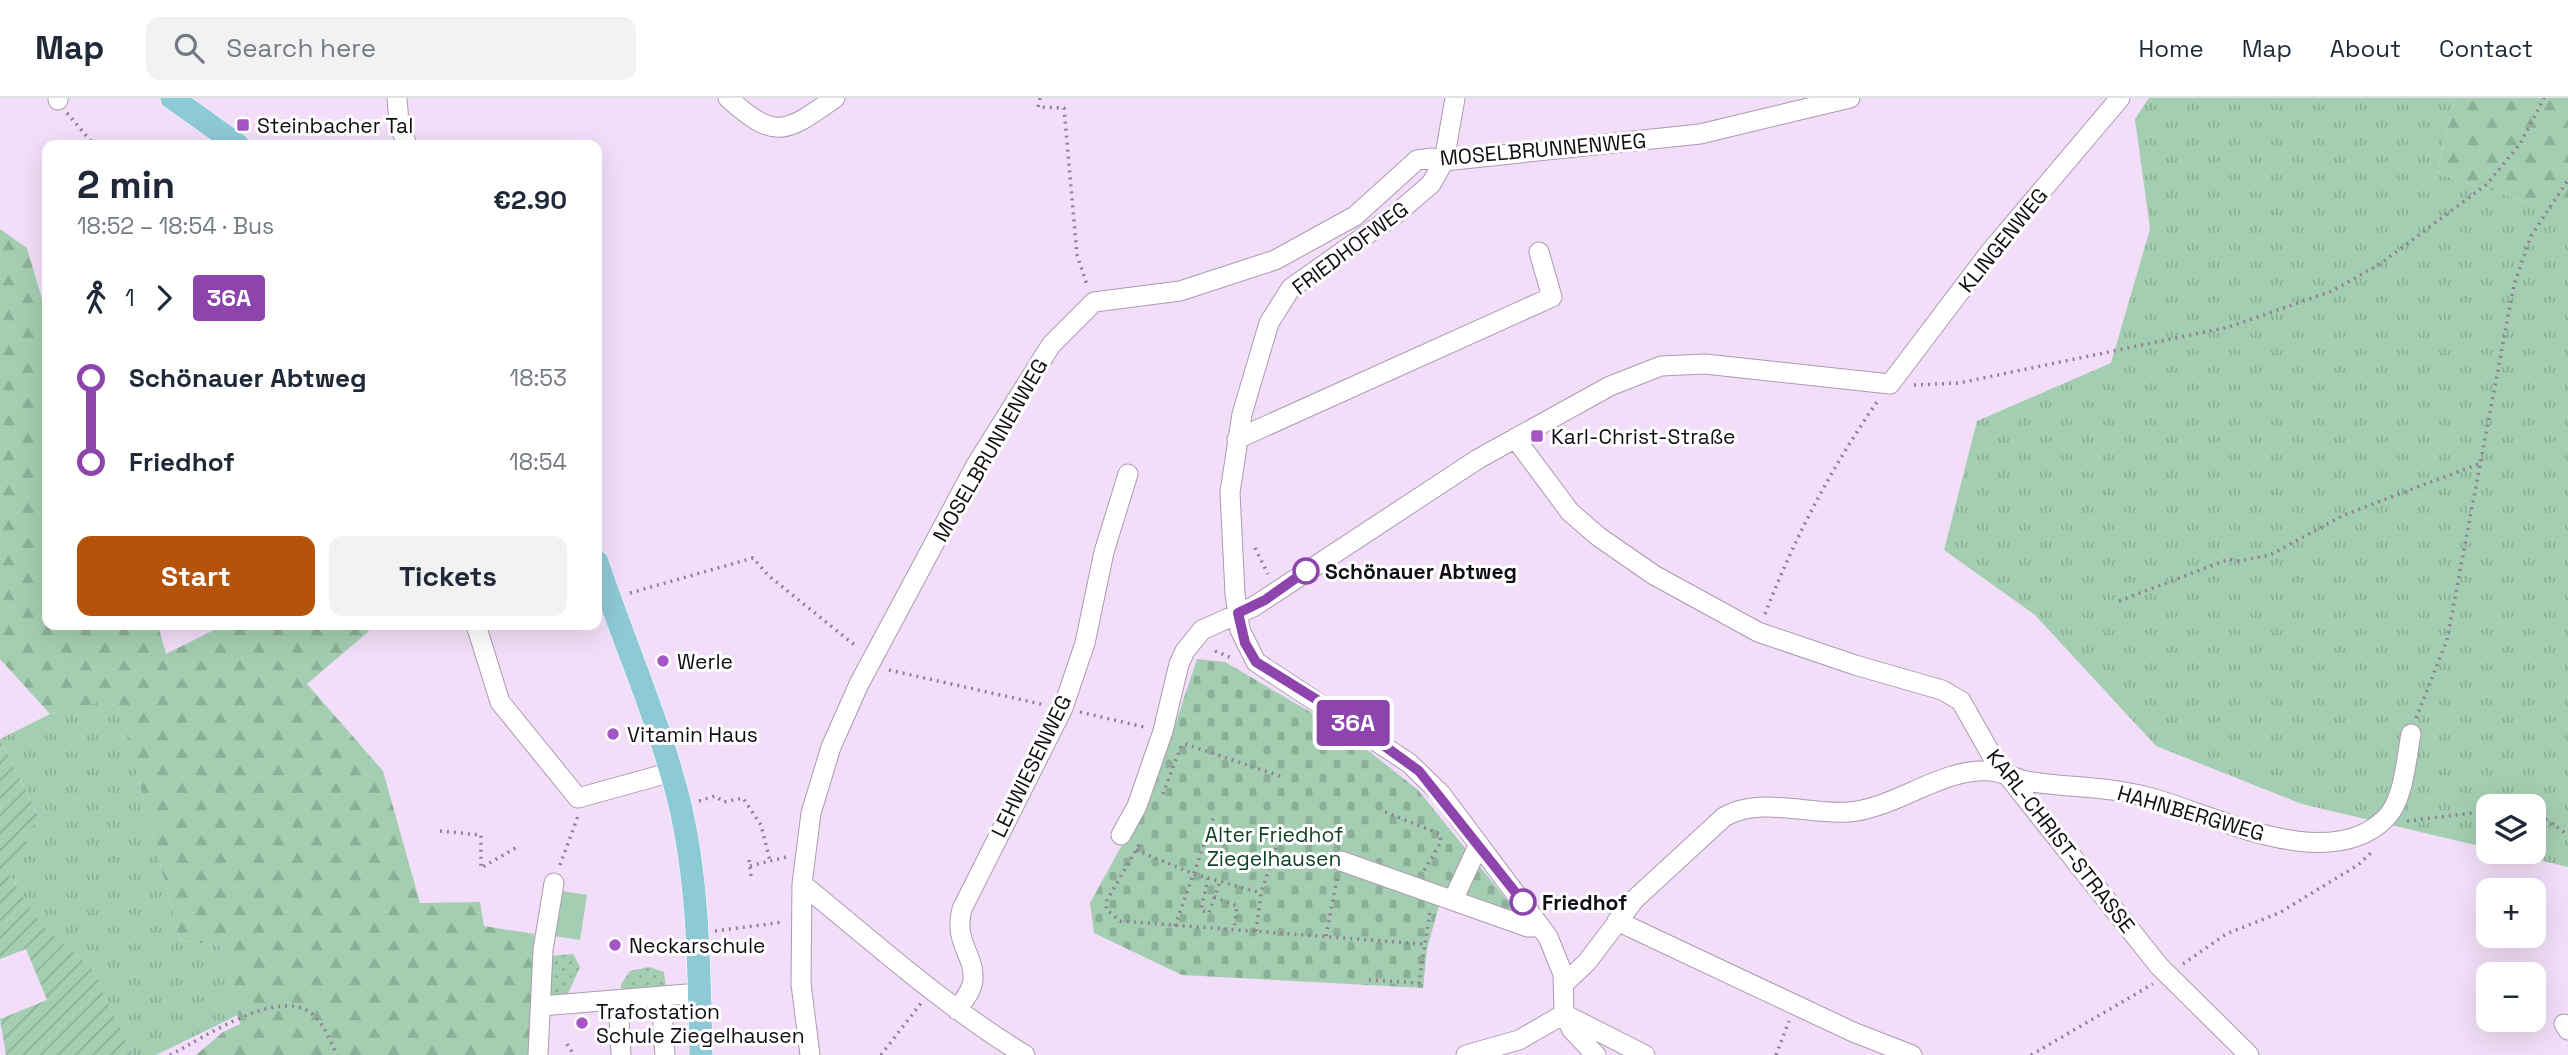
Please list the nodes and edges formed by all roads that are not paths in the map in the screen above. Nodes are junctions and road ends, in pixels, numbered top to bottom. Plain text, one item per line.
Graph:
1 (172, 98) edge
2 (397, 98) edge
3 (728, 98) edge
4 (835, 98) edge
5 (1455, 98) edge
6 (1850, 98) edge
7 (2120, 98) edge
8 (231, 140) edge
9 (405, 140) edge
10 (1444, 161) junction
11 (1539, 252) dead end
12 (1515, 438) junction
13 (1237, 439) junction
14 (1128, 474) dead end
15 (602, 576) edge
16 (1238, 613) junction
17 (478, 630) edge
18 (2411, 734) road end
19 (672, 772) junction
20 (2006, 774) junction
21 (1121, 835) dead end
22 (1479, 844) junction
23 (1341, 861) road end
24 (554, 883) road end
25 (802, 884) junction
26 (1453, 900) junction
27 (1618, 921) junction
28 (1541, 927) junction
29 (1564, 984) junction
30 (699, 993) junction
31 (661, 996) junction
32 (618, 1000) junction
33 (541, 1006) junction
34 (957, 1010) junction
35 (1564, 1014) junction
36 (537, 1055) edge
37 (621, 1055) edge
38 (665, 1055) edge
39 (701, 1055) edge
40 (810, 1055) edge
41 (1025, 1055) edge
42 (1466, 1055) edge
43 (1596, 1055) edge
44 (1645, 1055) edge
45 (1912, 1055) edge
46 (2249, 1055) edge

1 - 8 main road
2 - 9 street
3 - 4 street
5 - 10 street
6 - 10 street, MOSELBRUNNENWEG
7 - 12 street, KLINGENWEG
10 - 13 street, FRIEDHOFWEG
10 - 25 street, MOSELBRUNNENWEG
11 - 13 street
12 - 16 street
12 - 20 street, KARL-CHRIST-STRASSE
13 - 16 street, FRIEDHOFWEG
14 - 34 street, LEHWIESENWEG
15 - 19 main road
16 - 21 street
16 - 22 street, FRIEDHOFWEG
17 - 19 street
18 - 20 street, HAHNBERGWEG
19 - 30 main road
20 - 27 street, HAHNBERGWEG
20 - 46 street, KARL-CHRIST-STRASSE
22 - 26 street
22 - 28 street, FRIEDHOFWEG
23 - 26 street
24 - 33 street
25 - 34 street
25 - 40 street, MOSELBRUNNENWEG
26 - 28 street
27 - 29 street, HAHNBERGWEG
27 - 45 street
28 - 29 street, FRIEDHOFWEG
29 - 35 street, FRIEDHOFWEG
30 - 31 street
30 - 39 main road
31 - 32 street
31 - 38 street
32 - 33 street
32 - 37 street
33 - 36 street
34 - 41 street
35 - 42 street
35 - 43 street
35 - 44 street

